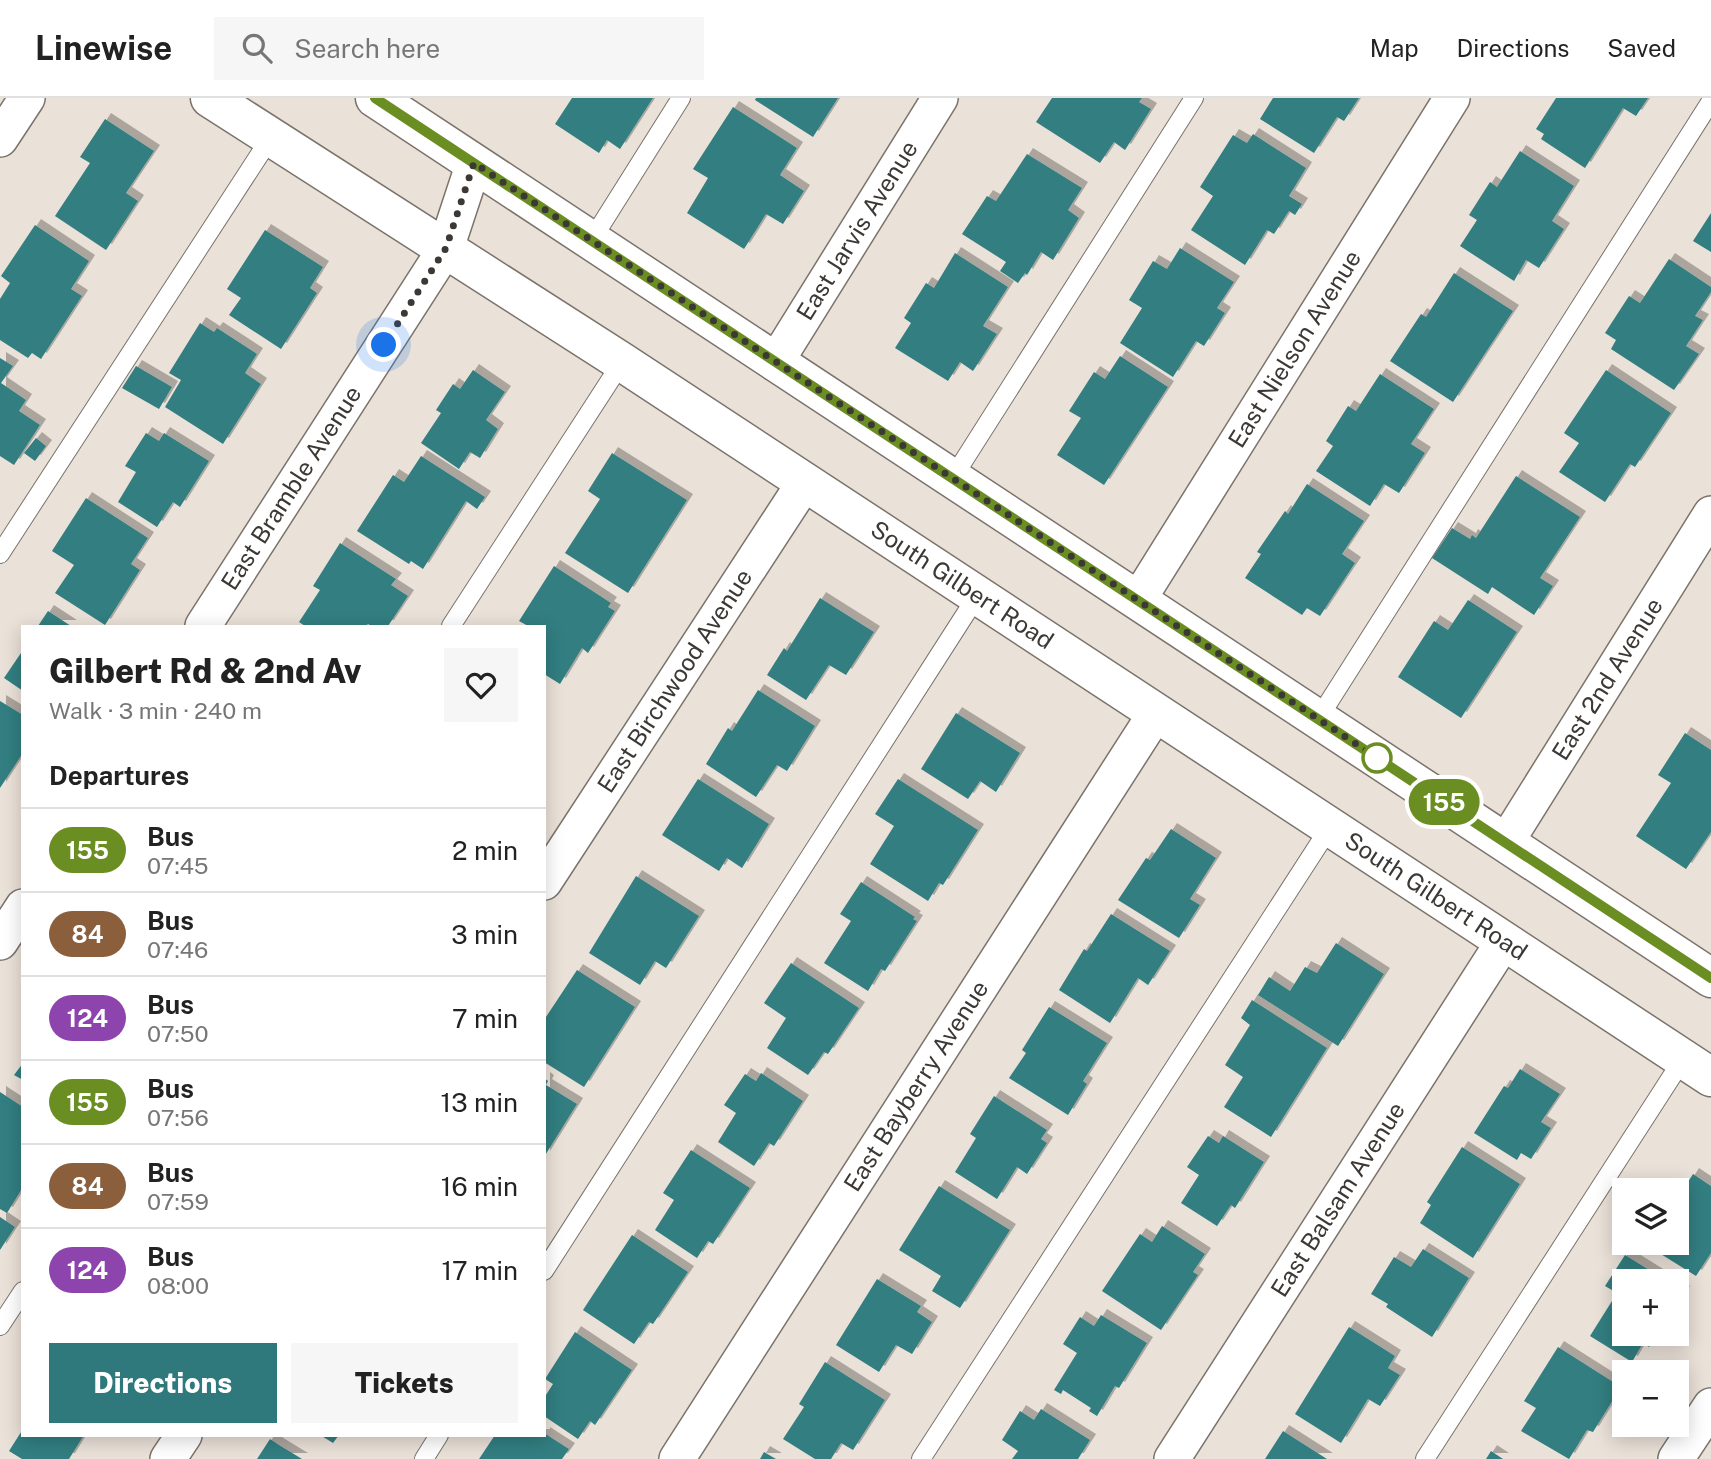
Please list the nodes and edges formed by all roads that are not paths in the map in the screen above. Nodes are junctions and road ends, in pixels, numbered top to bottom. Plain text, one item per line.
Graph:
1 (27, 98) edge
2 (210, 98) edge
3 (375, 98) edge
4 (681, 98) edge
5 (940, 98) edge
6 (1194, 98) edge
7 (1452, 98) edge
8 (1711, 101) edge
9 (271, 137) junction
10 (0, 139) edge
11 (474, 163) junction
12 (591, 241) junction
13 (446, 248) junction
14 (622, 362) junction
15 (775, 363) junction
16 (953, 478) junction
17 (805, 482) junction
18 (1711, 514) edge
19 (0, 554) edge
20 (977, 596) junction
21 (1138, 600) junction
22 (205, 625) edge
23 (452, 625) edge
24 (1156, 713) junction
25 (1318, 719) junction
26 (1330, 827) junction
27 (1506, 842) junction
28 (546, 879) edge
29 (21, 910) edge
30 (1504, 941) junction
31 (0, 942) edge
32 (1704, 968) edge
33 (1697, 1068) edge
34 (546, 1269) edge
35 (21, 1294) edge
36 (0, 1326) edge
37 (1711, 1406) edge
38 (183, 1437) edge
39 (438, 1437) edge
40 (168, 1459) edge
41 (424, 1459) edge
42 (677, 1459) edge
43 (921, 1459) edge
44 (1172, 1459) edge
45 (1425, 1459) edge
46 (1676, 1459) edge

1 - 10 street
2 - 9 main road, South Gilbert Road
3 - 11 main road
4 - 12 lane
5 - 15 street, East Jarvis Avenue
6 - 16 lane
7 - 21 street, East Nielson Avenue
8 - 25 lane
9 - 13 main road, South Gilbert Road
9 - 19 lane
11 - 12 main road
11 - 13 street, East Bramble Avenue
12 - 15 main road
13 - 14 main road, South Gilbert Road
13 - 22 street, East Bramble Avenue
14 - 17 main road, South Gilbert Road
14 - 23 lane
15 - 16 main road
16 - 21 main road
17 - 20 main road, South Gilbert Road
17 - 28 street, East Birchwood Avenue
18 - 27 street, East 2nd Avenue
20 - 24 main road, South Gilbert Road
20 - 34 lane
21 - 25 main road
24 - 26 main road, South Gilbert Road
24 - 42 street, East Bayberry Avenue
25 - 27 main road
26 - 30 main road, South Gilbert Road
26 - 43 lane
27 - 32 main road
29 - 31 street
30 - 33 main road, South Gilbert Road
30 - 44 street, East Balsam Avenue
33 - 45 lane
35 - 36 lane
37 - 46 street
38 - 40 street
39 - 41 lane

